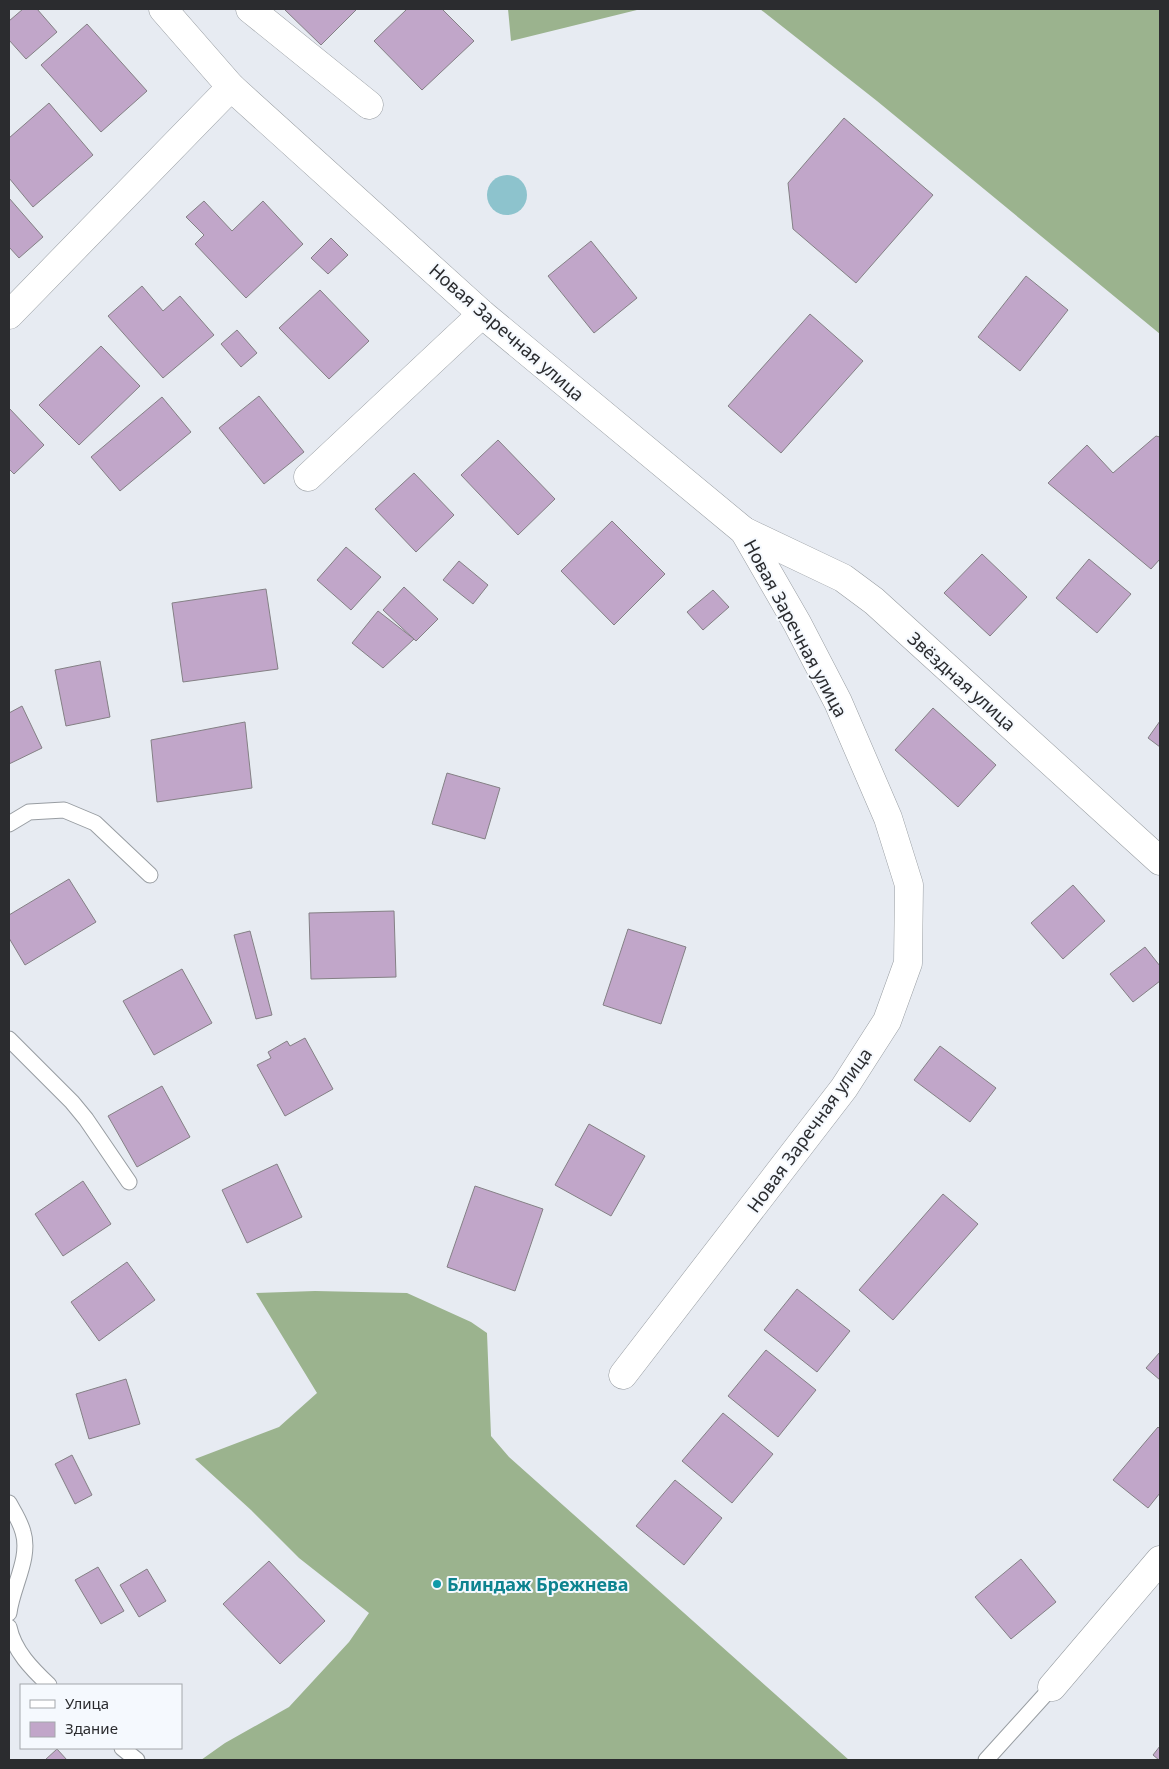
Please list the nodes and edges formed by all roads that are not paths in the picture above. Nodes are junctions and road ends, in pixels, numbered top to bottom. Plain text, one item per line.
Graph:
1 (163, 9) edge
2 (250, 9) edge
3 (231, 87) junction
4 (369, 105) dead end
5 (482, 314) junction
6 (9, 315) edge
7 (308, 477) dead end
8 (744, 531) junction
9 (9, 824) edge
10 (1160, 861) edge
11 (150, 874) dead end
12 (9, 1039) edge
13 (129, 1182) dead end
14 (623, 1375) dead end
15 (9, 1503) edge
16 (1160, 1560) edge
17 (9, 1613) edge
18 (9, 1627) edge
19 (48, 1684) edge
20 (1052, 1687) joint
21 (123, 1749) edge
22 (138, 1760) edge
23 (986, 1760) edge

1 - 3 street, Новая Заречная улица
2 - 4 street
3 - 5 street, Новая Заречная улица
3 - 6 street
5 - 7 street
5 - 8 street, Новая Заречная улица
8 - 10 street, Звёздная улица
8 - 14 street, Новая Заречная улица
9 - 11 lane
12 - 13 lane
15 - 17 lane
16 - 20 street
18 - 19 lane
20 - 23 lane
21 - 22 lane

